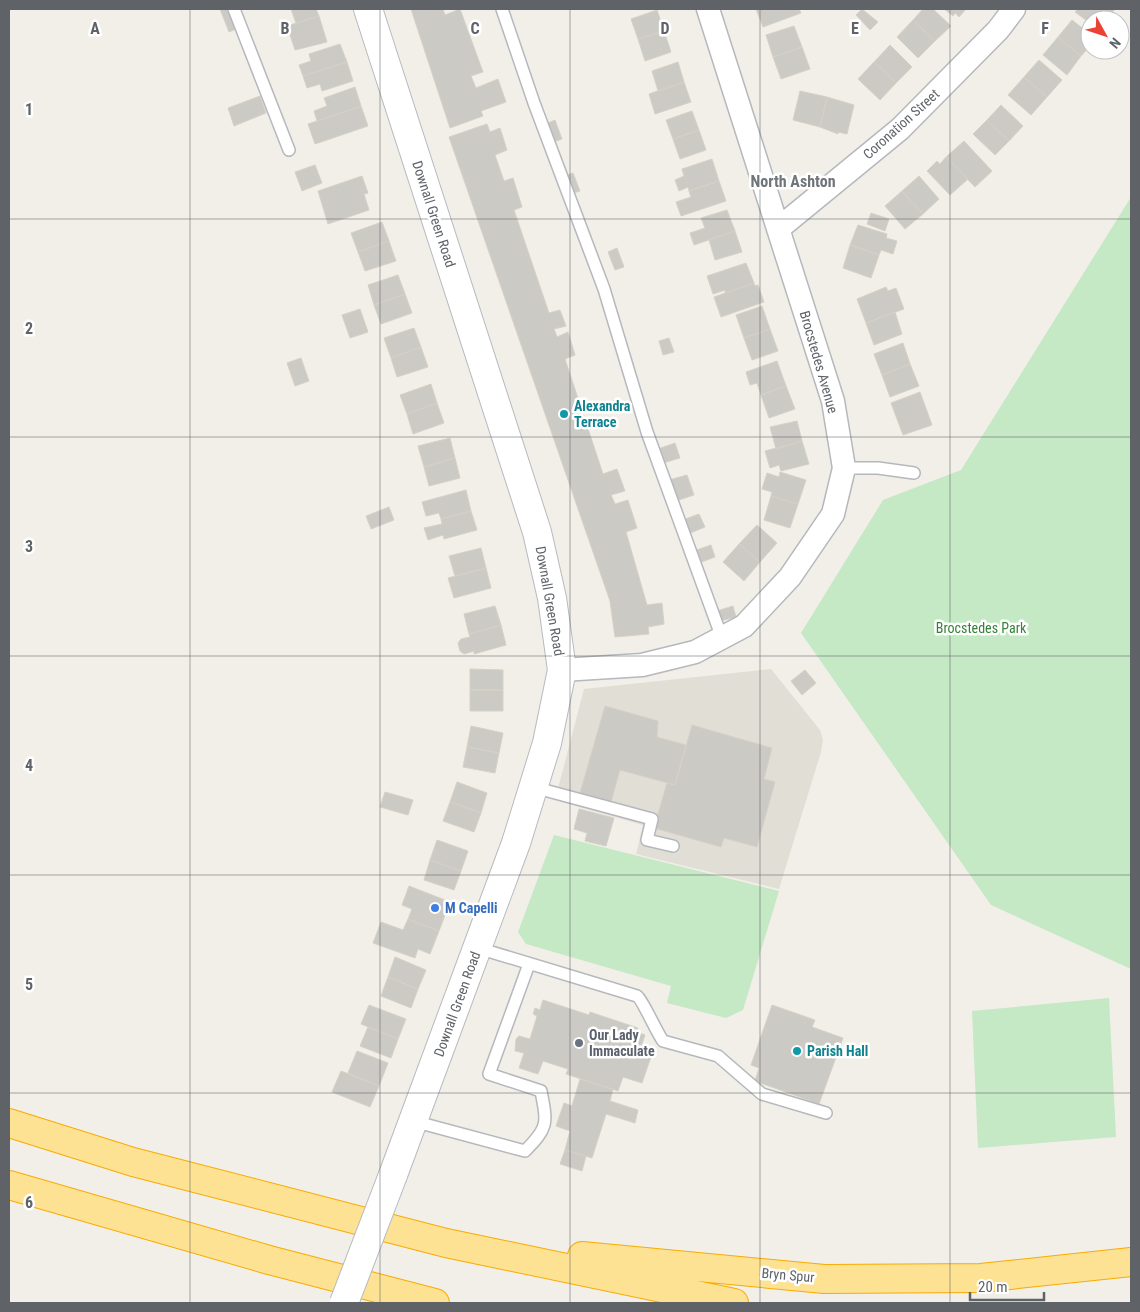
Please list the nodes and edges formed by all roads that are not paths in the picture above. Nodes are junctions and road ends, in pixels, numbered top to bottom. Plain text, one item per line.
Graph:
1 (234, 9) edge
2 (368, 9) edge
3 (502, 9) edge
4 (708, 9) edge
5 (1014, 9) edge
6 (288, 150) dead end
7 (778, 228) junction
8 (844, 468) junction
9 (914, 473) dead end
10 (722, 638) junction
11 (562, 670) junction
12 (533, 787) junction
13 (672, 846) dead end
14 (478, 948) junction
15 (529, 964) junction
16 (826, 1113) dead end
17 (413, 1121) junction
18 (9, 1123) edge
19 (9, 1185) edge
20 (446, 1243) junction
21 (1131, 1262) edge
22 (344, 1303) edge
23 (435, 1303) edge
24 (734, 1303) edge

1 - 6 lane
2 - 11 main road, Downall Green Road
3 - 10 lane
4 - 7 street, Brocstedes Avenue
5 - 7 street, Coronation Street
7 - 8 street, Brocstedes Avenue
8 - 9 lane
8 - 10 street, Brocstedes Avenue
10 - 11 street, Brocstedes Avenue
11 - 12 main road, Downall Green Road
12 - 13 lane
12 - 14 main road, Downall Green Road
14 - 15 lane
14 - 17 main road, Downall Green Road
15 - 16 lane
15 - 17 lane
17 - 22 main road, Downall Green Road, bridge
18 - 20 highway
19 - 23 highway
20 - 21 highway, Bryn Spur
20 - 24 highway

